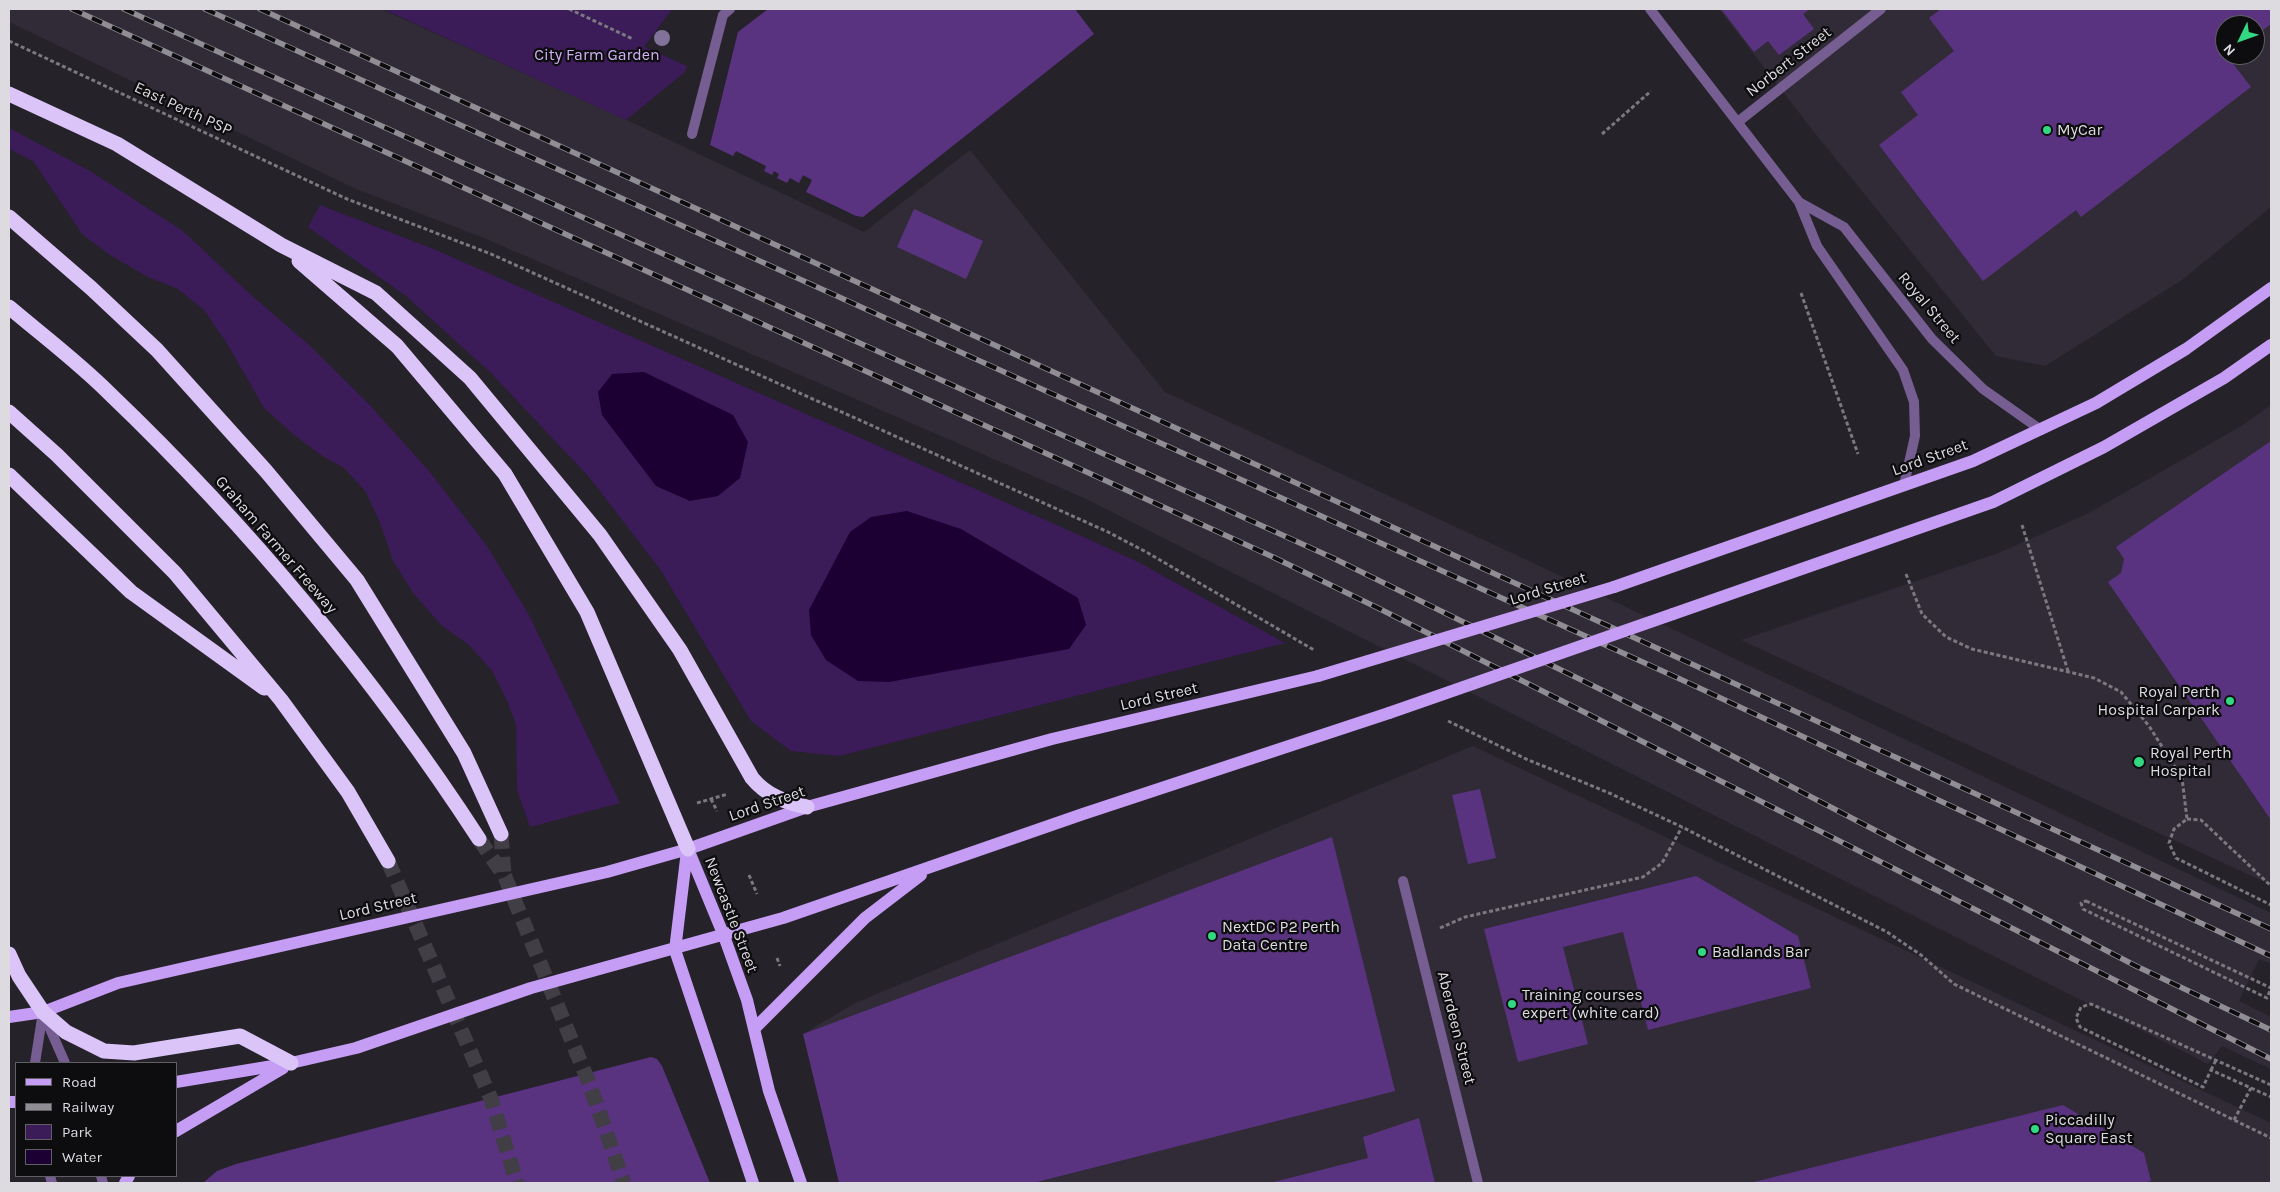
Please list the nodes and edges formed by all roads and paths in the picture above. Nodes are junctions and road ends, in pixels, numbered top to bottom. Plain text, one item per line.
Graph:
1 (569, 9) edge
2 (730, 9) edge
3 (1650, 9) edge
4 (1880, 9) edge
5 (633, 39) dead end
6 (9, 40) edge
7 (1651, 91) dead end
8 (9, 94) edge
9 (1739, 121) junction
10 (692, 134) dead end
11 (1602, 134) dead end
12 (347, 199) dead end
13 (1799, 202) junction
14 (9, 217) edge
15 (281, 245) junction
16 (2271, 288) edge
17 (1801, 293) dead end
18 (9, 307) edge
19 (2271, 346) edge
20 (9, 412) edge
21 (2041, 430) junction
22 (1858, 454) dead end
23 (9, 475) edge
24 (1904, 485) junction
25 (2022, 525) dead end
26 (1906, 574) dead end
27 (2068, 672) junction
28 (281, 700) junction
29 (728, 794) dead end
30 (711, 799) junction
31 (692, 804) dead end
32 (807, 807) junction
33 (717, 811) dead end
34 (2187, 819) junction
35 (1682, 827) dead end
36 (501, 834) tunnel mouth
37 (479, 839) tunnel mouth
38 (688, 849) junction
39 (388, 861) tunnel mouth
40 (929, 868) junction
41 (749, 875) dead end
42 (1404, 881) dead end
43 (2271, 886) edge
44 (757, 894) dead end
45 (2271, 905) edge
46 (724, 936) junction
47 (1419, 938) junction
48 (675, 950) junction
49 (9, 954) edge
50 (777, 958) dead end
51 (781, 967) dead end
52 (2205, 968) joint
53 (42, 1012) junction
54 (9, 1017) edge
55 (754, 1029) junction
56 (2216, 1059) junction
57 (35, 1062) edge
58 (65, 1062) edge
59 (291, 1063) junction
60 (2212, 1070) junction
61 (178, 1082) edge
62 (2271, 1085) edge
63 (2251, 1088) junction
64 (2271, 1097) edge
65 (2234, 1120) dead end
66 (178, 1129) edge
67 (753, 1183) edge
68 (800, 1183) edge
69 (1478, 1183) edge

1 - 5 path
2 - 10 street
3 - 9 street, Royal Street
4 - 9 street, Norbert Street
6 - 12 path, East Perth PSP
7 - 11 path
8 - 15 highway
9 - 13 street, Royal Street
13 - 21 street, Royal Street
13 - 24 street, Royal Street
14 - 36 highway
15 - 32 highway
15 - 38 highway
16 - 21 main road, Lord Street
17 - 22 path
18 - 37 highway, Graham Farmer Freeway
19 - 40 main road, bridge
20 - 28 highway
21 - 24 main road, Lord Street
23 - 28 highway
24 - 32 main road, Lord Street, bridge
25 - 27 path
26 - 27 path
27 - 34 path
28 - 39 highway
29 - 30 path
30 - 31 path
30 - 33 path
32 - 38 main road, Lord Street
34 - 43 path
34 - 45 path
35 - 47 path
38 - 46 main road, Newcastle Street
38 - 48 main road, Newcastle Street
38 - 53 main road, Lord Street
40 - 46 main road
40 - 55 main road
41 - 44 path
42 - 47 street, Aberdeen Street
46 - 48 main road
46 - 55 main road, Newcastle Street
47 - 69 street, Aberdeen Street
48 - 59 main road
48 - 67 main road, Newcastle Street
49 - 53 highway
50 - 51 path
52 - 52 path
53 - 54 main road, Lord Street
53 - 57 street
53 - 58 street
53 - 59 highway
55 - 68 main road, Newcastle Street
56 - 60 path
56 - 60 path
56 - 62 path
59 - 61 main road
59 - 66 main road
60 - 63 path
63 - 64 path
63 - 65 path

